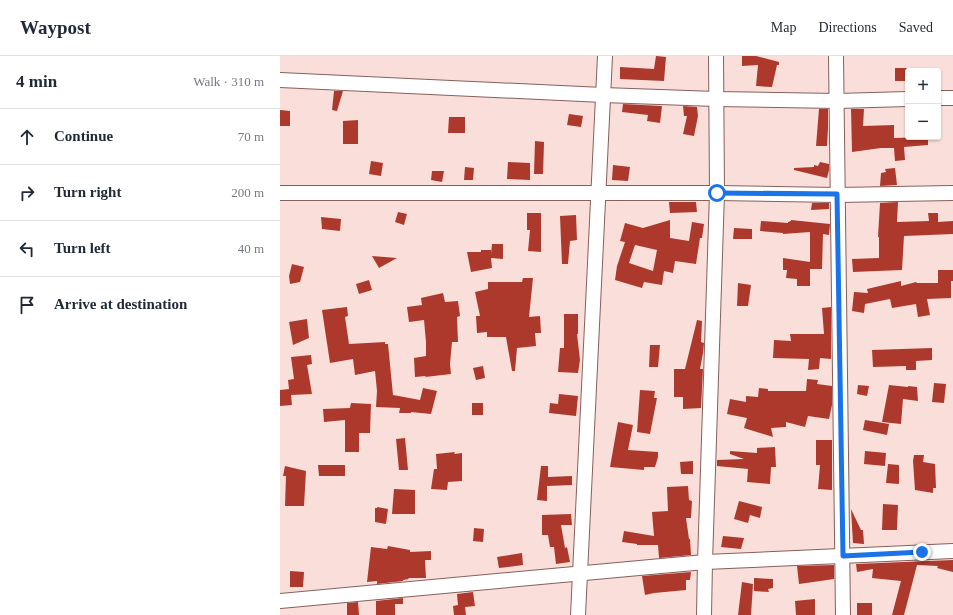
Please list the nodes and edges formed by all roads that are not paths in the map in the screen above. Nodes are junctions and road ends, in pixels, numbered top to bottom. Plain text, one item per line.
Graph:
1 (605, 56) edge
2 (716, 56) edge
3 (836, 56) edge
4 (280, 80) edge
5 (603, 95) junction
6 (941, 98) edge
7 (953, 98) edge
8 (716, 99) junction
9 (905, 99) edge
10 (837, 101) junction
11 (280, 193) edge
12 (598, 193) junction
13 (717, 193) junction
14 (837, 194) junction
15 (953, 194) edge
16 (953, 551) edge
17 (843, 556) junction
18 (705, 562) junction
19 (580, 574) junction
20 (280, 602) edge
21 (578, 615) edge
22 (704, 615) edge
23 (843, 615) edge

1 - 5 street
2 - 8 street
3 - 10 street
4 - 5 street
5 - 8 street
5 - 12 street
6 - 7 street
8 - 10 street
8 - 13 street
9 - 10 street
10 - 14 street
11 - 12 street
12 - 13 street
12 - 19 street
13 - 14 street
13 - 18 street
14 - 15 street
14 - 17 street
16 - 17 street
17 - 18 street
17 - 23 street
18 - 19 street
18 - 22 street
19 - 20 street
19 - 21 street

